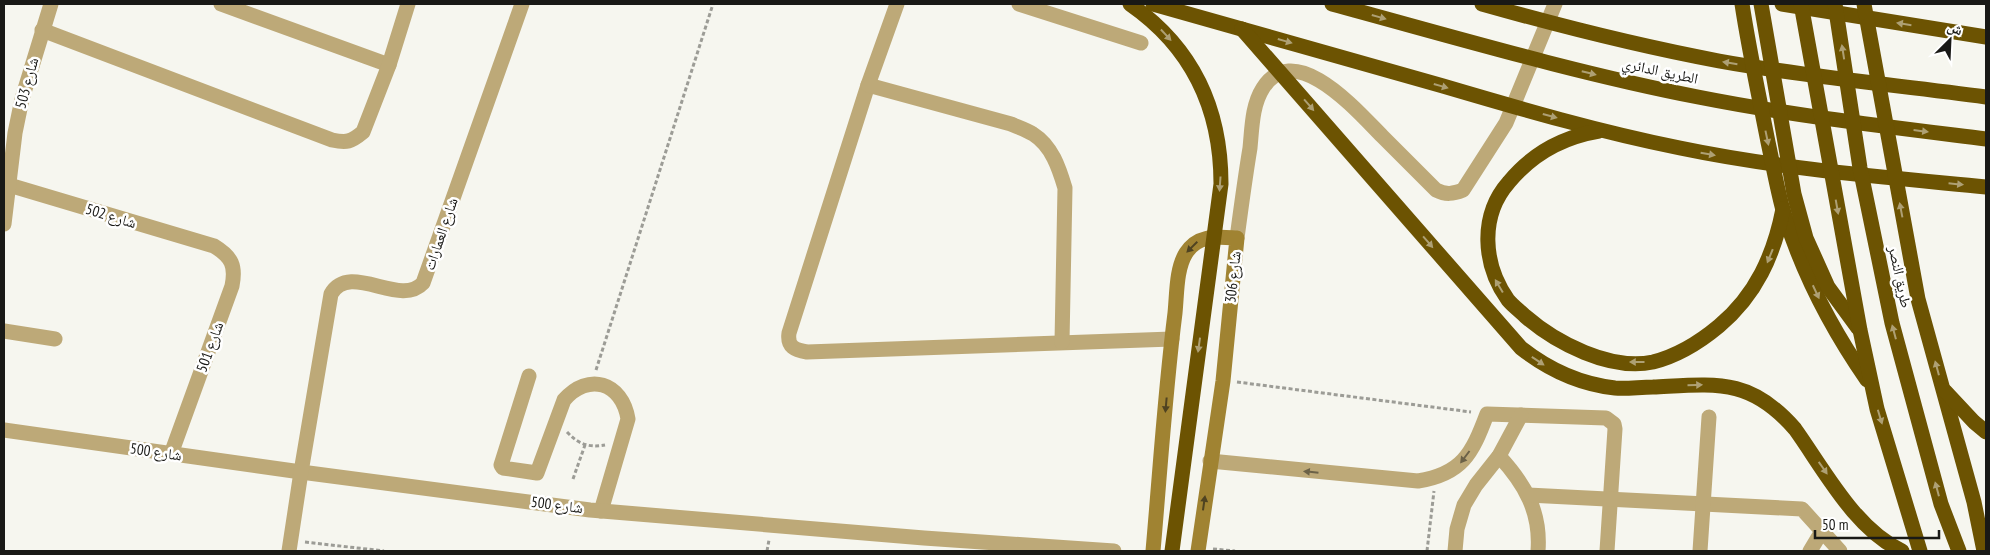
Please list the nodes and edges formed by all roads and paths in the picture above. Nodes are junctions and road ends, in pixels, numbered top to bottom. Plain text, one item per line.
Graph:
1 (51, 4) edge
2 (221, 4) edge
3 (408, 4) edge
4 (522, 4) edge
5 (713, 4) edge
6 (897, 4) edge
7 (1019, 4) edge
8 (1130, 4) edge
9 (1154, 4) edge
10 (1332, 4) edge
11 (1482, 4) edge
12 (1556, 4) edge
13 (1742, 4) edge
14 (1761, 4) edge
15 (1782, 4) edge
16 (1801, 4) edge
17 (1835, 4) edge
18 (1864, 4) edge
19 (1242, 29) junction
20 (42, 30) junction
21 (1986, 30) edge
22 (1965, 34) junction
23 (1986, 37) edge
24 (1141, 43) dead end
25 (389, 65) junction
26 (868, 85) junction
27 (1986, 97) edge
28 (1603, 130) junction
29 (1986, 139) edge
30 (9, 185) junction
31 (1986, 188) edge
32 (1783, 209) junction
33 (4, 224) edge
34 (1237, 238) junction
35 (214, 246) joint
36 (1860, 330) junction
37 (4, 331) edge
38 (55, 339) dead end
39 (1172, 339) junction
40 (1062, 342) junction
41 (529, 376) dead end
42 (1222, 380) junction
43 (592, 384) junction
44 (1872, 388) junction
45 (1943, 388) junction
46 (560, 413) junction
47 (1487, 414) junction
48 (1521, 415) junction
49 (1709, 417) dead end
50 (4, 430) edge
51 (624, 431) junction
52 (1986, 432) edge
53 (585, 445) junction
54 (171, 454) junction
55 (1499, 456) junction
56 (1210, 461) junction
57 (300, 472) junction
58 (1435, 478) junction
59 (573, 480) dead end
60 (1528, 495) junction
61 (1611, 498) junction
62 (1704, 503) junction
63 (601, 511) junction
64 (1822, 531) junction
65 (290, 546) edge
66 (1198, 549) edge
67 (384, 551) edge
68 (1114, 551) edge
69 (1153, 551) edge
70 (1172, 551) edge
71 (1235, 551) edge
72 (1427, 551) edge
73 (1455, 551) edge
74 (1538, 551) edge
75 (1607, 551) edge
76 (1700, 551) edge
77 (1810, 551) edge
78 (1840, 551) edge
79 (1902, 551) edge
80 (1920, 551) edge
81 (1959, 551) edge
82 (1984, 551) edge

1 - 20 street, شارع 503
2 - 25 street
3 - 25 street
4 - 57 street, شارع العمارات
5 - 43 path
6 - 26 street
7 - 24 street
8 -> 70 highway
9 - 19 highway
10 -> 29 highway, الطريق الدائري
27 -> 11 highway, الطريق الدائري
12 - 34 street
13 -> 32 highway
14 - 36 highway
22 -> 15 highway
16 -> 36 highway
81 -> 17 highway, طريق النصر
45 -> 18 highway
19 -> 28 highway
19 -> 79 highway
20 - 25 street
20 - 30 street, شارع 503
21 - 22 highway
22 - 23 highway
26 - 40 street
26 - 40 street
28 -> 31 highway
32 -> 28 highway
30 - 33 street, شارع 503
30 - 35 street, شارع 502
32 -> 44 highway
34 -> 39 street, شارع 306
34 - 42 street, شارع 306
35 - 54 street, شارع 501
36 - 44 highway
37 - 38 street
39 - 40 street
39 -> 69 street, شارع 306
41 - 46 street
42 - 47 path
42 - 56 street, شارع 306
43 - 46 street
43 - 51 street
44 -> 80 highway
45 - 52 highway
45 - 82 highway
46 - 53 path
47 - 48 street
47 -> 58 street
48 - 55 street
48 - 61 street
49 - 62 street
50 - 54 street, شارع 500
51 - 53 path
51 - 63 street
53 - 59 path
54 - 57 street, شارع 500
55 - 60 street
55 - 73 street
58 -> 56 street
66 -> 56 street, شارع 306
57 - 63 street, شارع 500
57 - 65 street, شارع العمارات
58 - 72 path
60 - 61 street
60 - 74 street
61 - 62 street
61 - 75 street
62 - 64 street
62 - 76 street
63 - 68 street, شارع 500
64 - 77 street
64 - 78 street
65 - 67 path
66 - 71 path

